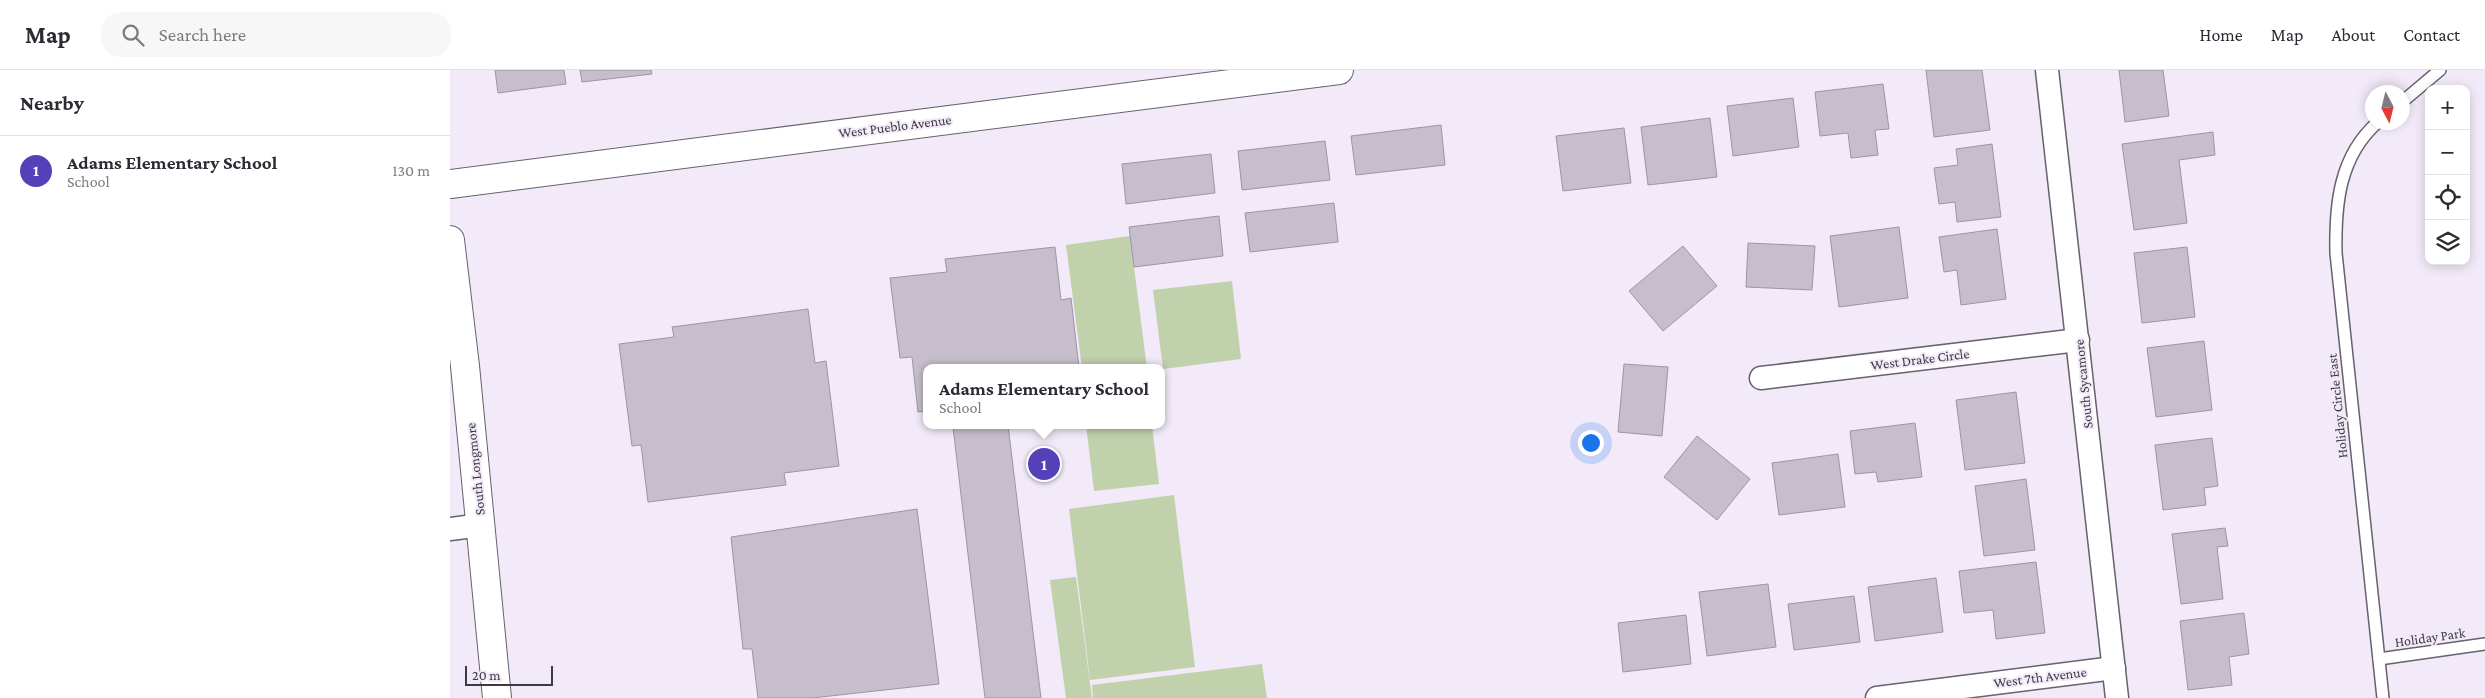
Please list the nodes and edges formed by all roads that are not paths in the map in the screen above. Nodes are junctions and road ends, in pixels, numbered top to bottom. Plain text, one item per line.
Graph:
1 (1339, 70) edge
2 (2047, 70) edge
3 (2440, 70) edge
4 (2410, 95) edge
5 (2369, 130) edge
6 (450, 184) edge
7 (450, 240) edge
8 (2078, 340) junction
9 (1761, 378) dead end
10 (481, 525) junction
11 (450, 529) edge
12 (2485, 644) edge
13 (2379, 659) junction
14 (2114, 668) junction
15 (497, 698) edge
16 (1877, 698) edge
17 (2117, 698) edge
18 (2383, 698) edge

1 - 6 street, West Pueblo Avenue
2 - 8 street, South Sycamore
3 - 4 lane
5 - 13 lane, Holiday Circle East
7 - 10 street, South Longmore
8 - 9 street, West Drake Circle
8 - 14 street, South Sycamore
10 - 11 street
10 - 15 street, South Longmore
12 - 13 lane, Holiday Park
13 - 18 lane, Holiday Circle East
14 - 16 street, West 7th Avenue
14 - 17 street, South Sycamore

